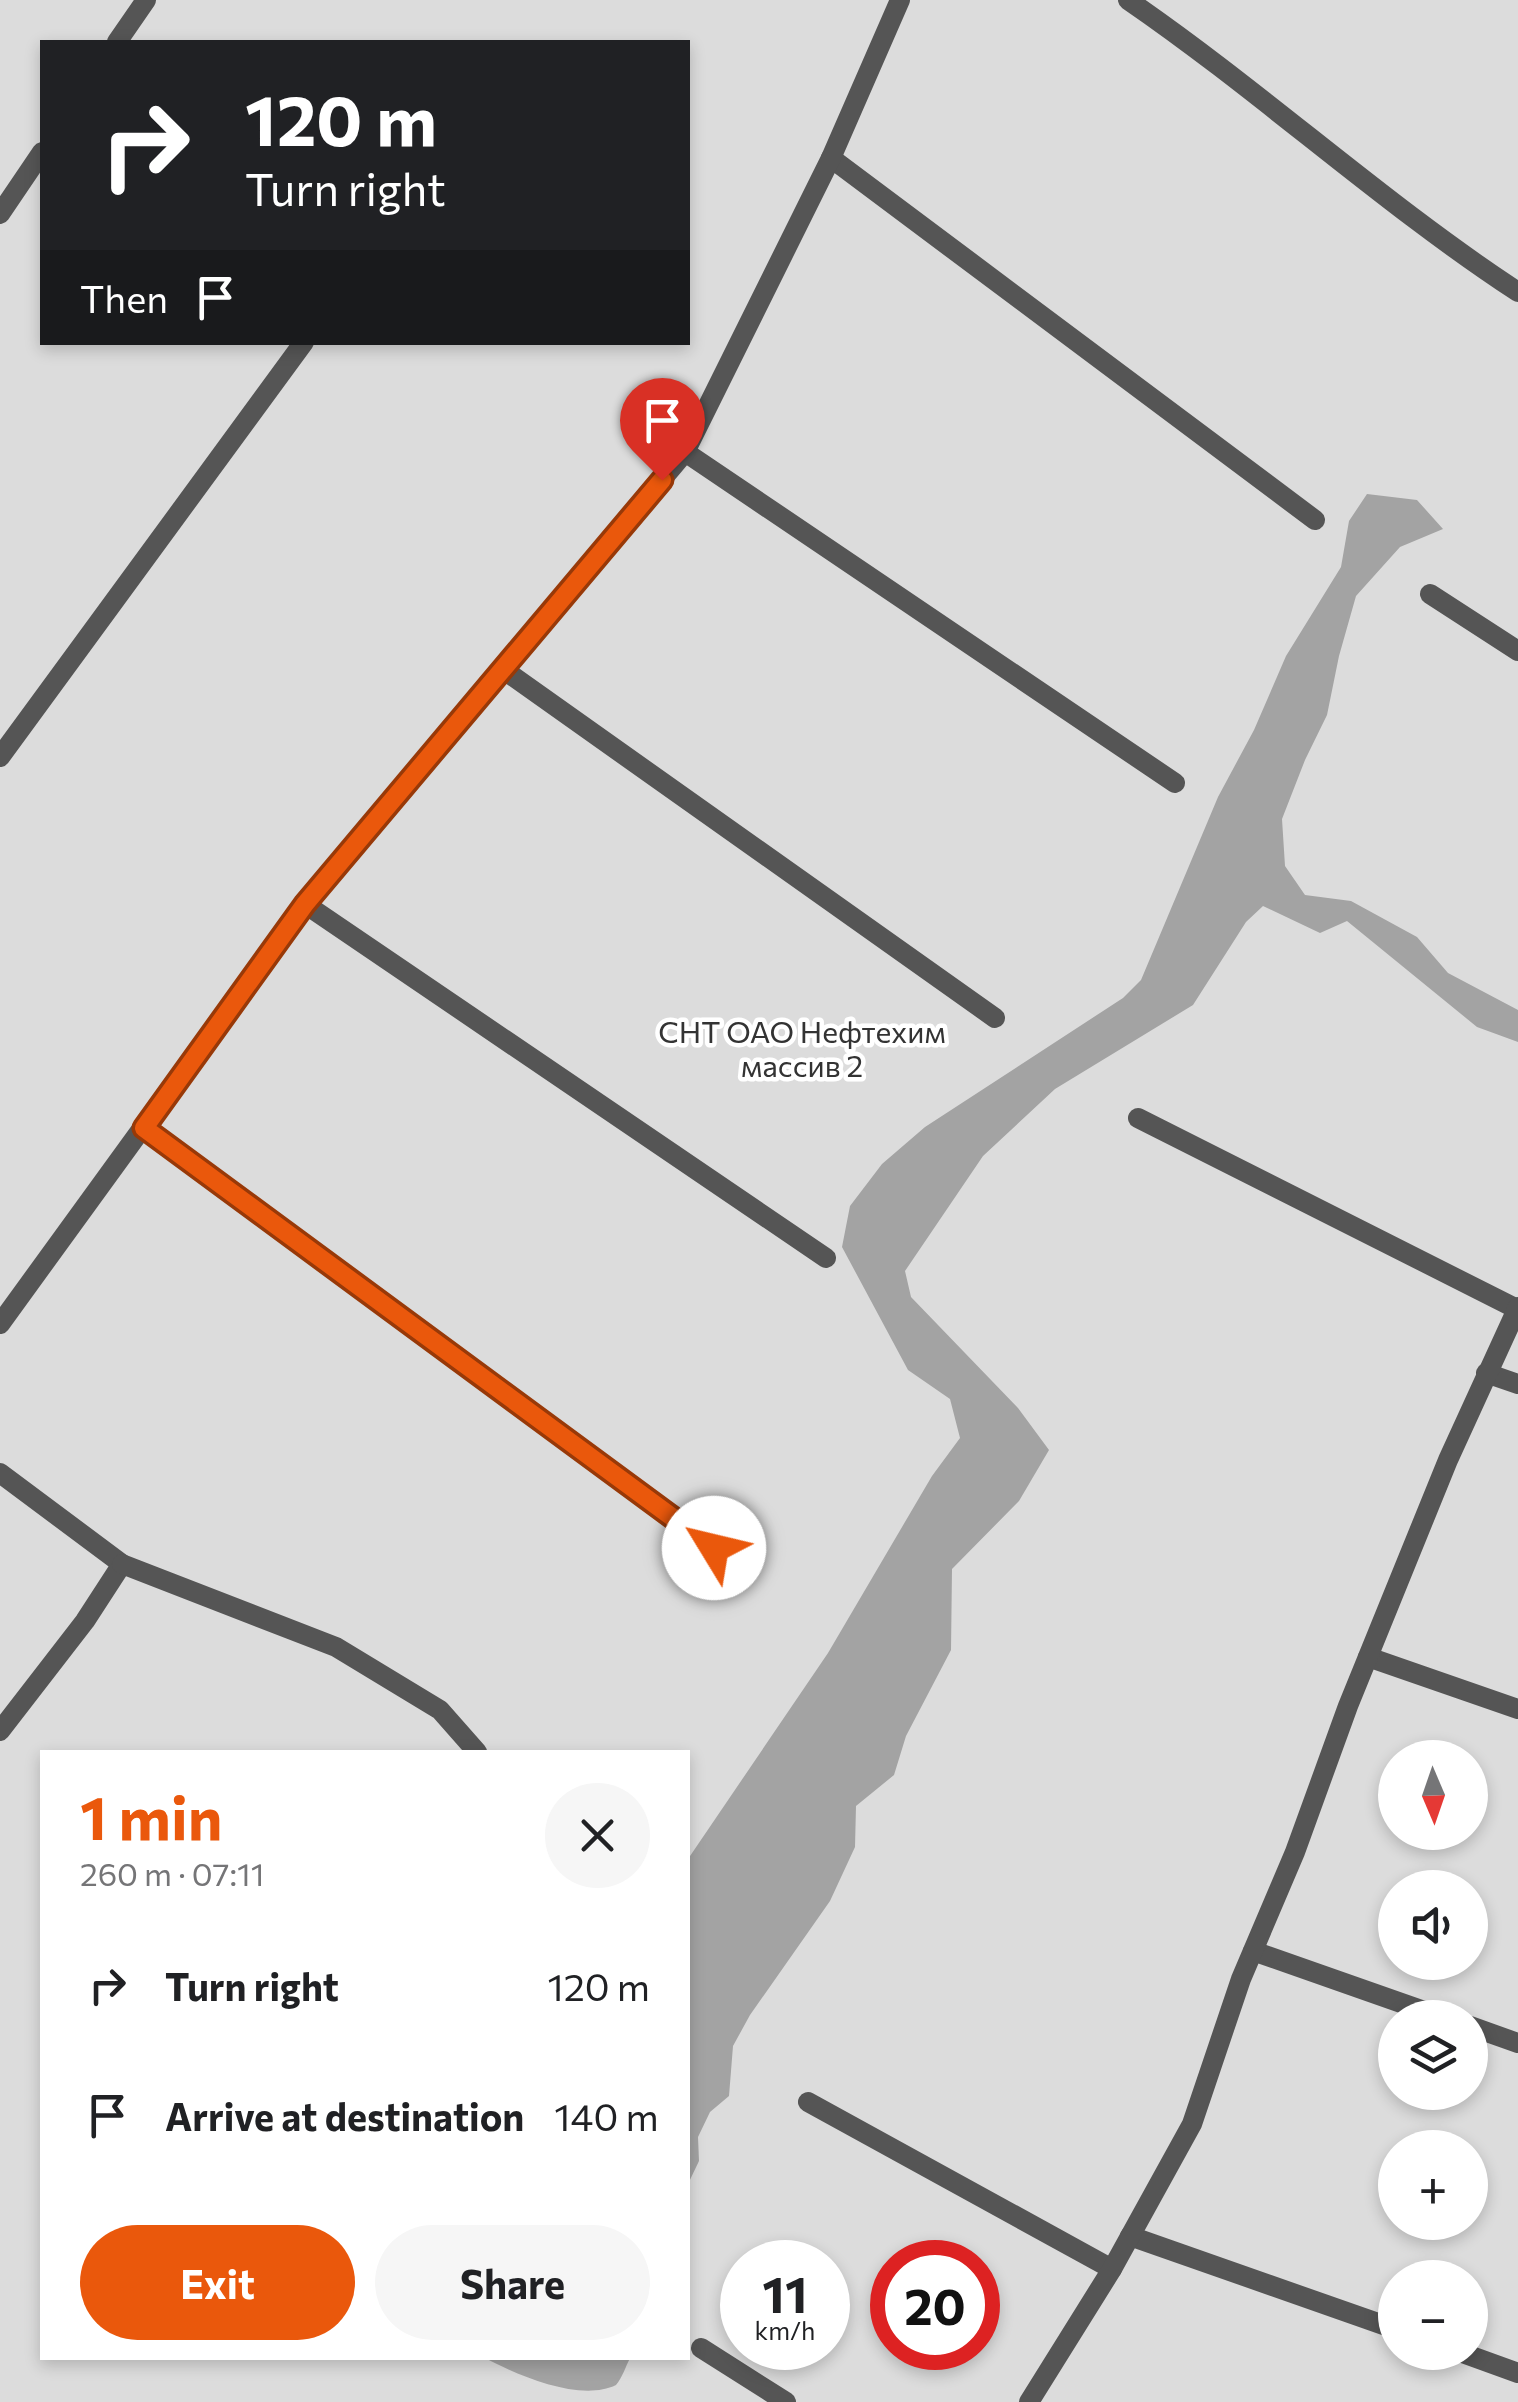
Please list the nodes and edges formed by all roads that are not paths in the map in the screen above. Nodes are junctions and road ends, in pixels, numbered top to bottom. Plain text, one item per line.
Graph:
1 (146, 0) edge
2 (900, 0) edge
3 (1128, 0) edge
4 (118, 40) edge
5 (40, 155) edge
6 (831, 158) junction
7 (0, 214) edge
8 (1518, 292) edge
9 (302, 345) edge
10 (685, 452) junction
11 (1315, 520) dead end
12 (1430, 594) dead end
13 (1518, 651) edge
14 (504, 670) junction
15 (0, 757) edge
16 (1174, 784) dead end
17 (305, 904) junction
18 (995, 1018) dead end
19 (1138, 1118) dead end
20 (144, 1128) junction
21 (826, 1258) dead end
22 (1518, 1308) edge
23 (0, 1324) edge
24 (1486, 1373) junction
25 (1518, 1384) edge
26 (0, 1473) edge
27 (714, 1548) dead end
28 (122, 1564) junction
29 (1368, 1657) junction
30 (1518, 1709) edge
31 (0, 1730) edge
32 (474, 1750) edge
33 (1252, 1951) junction
34 (1392, 2000) edge
35 (1488, 2032) edge
36 (1518, 2043) edge
37 (808, 2102) dead end
38 (1130, 2236) junction
39 (1112, 2269) junction
40 (1378, 2324) edge
41 (701, 2348) dead end
42 (1488, 2362) edge
43 (1518, 2373) edge
44 (786, 2402) edge
45 (1029, 2402) edge

1 - 4 lane
2 - 6 lane
3 - 8 lane
5 - 7 lane
6 - 10 lane
6 - 11 lane
9 - 15 lane
10 - 14 lane
10 - 16 lane
12 - 13 lane
14 - 17 lane
14 - 18 lane
17 - 20 lane
17 - 21 lane
19 - 22 lane
20 - 23 lane
20 - 27 lane
22 - 24 lane
24 - 25 lane
24 - 29 lane
26 - 28 lane
28 - 31 lane
28 - 32 lane
29 - 30 lane
29 - 33 lane
33 - 34 lane
33 - 38 lane
35 - 36 lane
37 - 39 lane
38 - 39 lane
38 - 40 lane
39 - 45 lane
41 - 44 lane
42 - 43 lane

